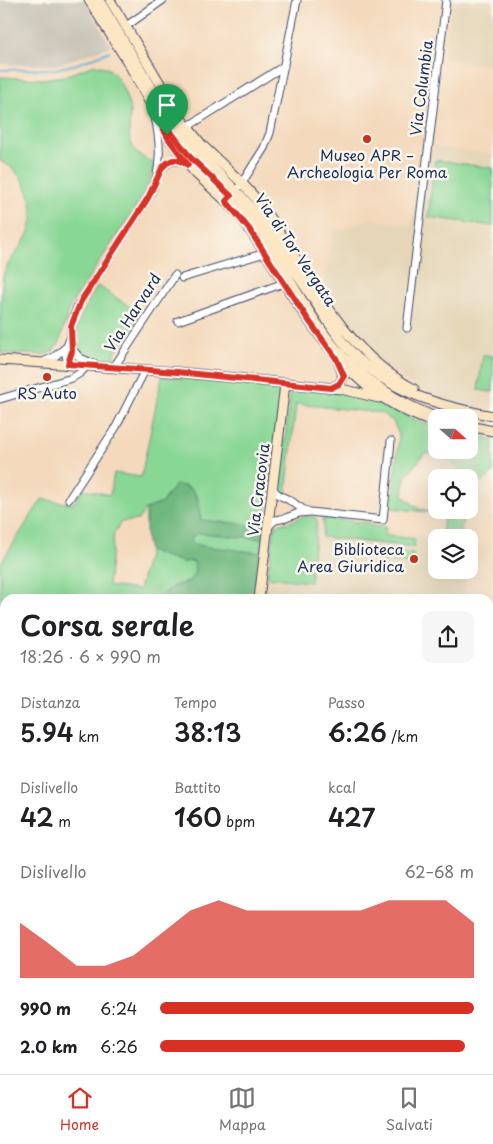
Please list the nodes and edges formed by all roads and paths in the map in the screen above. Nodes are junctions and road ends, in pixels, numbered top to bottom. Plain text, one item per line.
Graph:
1 (89, 0) edge
2 (100, 0) edge
3 (110, 0) edge
4 (163, 0) edge
5 (297, 0) edge
6 (446, 0) edge
7 (125, 27) junction
8 (284, 66) junction
9 (154, 110) junction
10 (187, 127) junction
11 (188, 165) junction
12 (157, 177) junction
13 (234, 193) junction
14 (265, 253) junction
15 (284, 283) junction
16 (178, 321) dead end
17 (408, 328) dead end
18 (68, 348) junction
19 (336, 358) junction
20 (0, 360) edge
21 (42, 363) junction
22 (68, 364) junction
23 (87, 366) junction
24 (100, 366) junction
25 (114, 367) junction
26 (145, 370) junction
27 (285, 384) junction
28 (331, 388) junction
29 (0, 399) edge
30 (393, 404) junction
31 (428, 414) edge
32 (493, 416) edge
33 (428, 420) edge
34 (478, 428) edge
35 (493, 431) edge
36 (391, 441) dead end
37 (273, 488) junction
38 (284, 498) junction
39 (70, 500) dead end
40 (271, 506) junction
41 (310, 512) junction
42 (280, 518) junction
43 (268, 527) junction
44 (260, 594) edge

1 - 9 street, Via di Tor Vergata
2 - 13 street, Via di Tor Vergata
3 - 7 street, Via di Tor Vergata
4 - 7 street
5 - 8 street
6 - 17 street, Via Columbia
7 - 10 street, Via di Tor Vergata
8 - 10 street
8 - 13 street
9 - 11 street, Via di Tor Vergata
9 - 12 street
9 - 13 street, Via di Tor Vergata
10 - 13 street, Via di Tor Vergata
11 - 12 street
11 - 13 street, Via di Tor Vergata
12 - 18 street
13 - 14 street, Via di Tor Vergata
13 - 31 street, Via di Tor Vergata
13 - 32 street, Via di Tor Vergata
14 - 15 street, Via di Tor Vergata
14 - 25 street, Via Harvard
15 - 16 street
15 - 19 street, Via di Tor Vergata
18 - 21 street
18 - 22 street
18 - 24 street
19 - 28 street
19 - 30 street, Via di Tor Vergata
20 - 21 street
21 - 22 street
22 - 23 street
23 - 24 street
23 - 29 street
24 - 25 street
25 - 26 street
26 - 27 street
26 - 39 street
27 - 28 street
27 - 37 street, Via Cracovia
28 - 30 street
30 - 33 street
34 - 35 street
36 - 41 street
37 - 38 street
37 - 40 street, Via Cracovia
38 - 40 street
38 - 41 street
40 - 42 street
40 - 43 street, Via Cracovia
41 - 42 street
42 - 43 street
43 - 44 street, Via Cracovia

